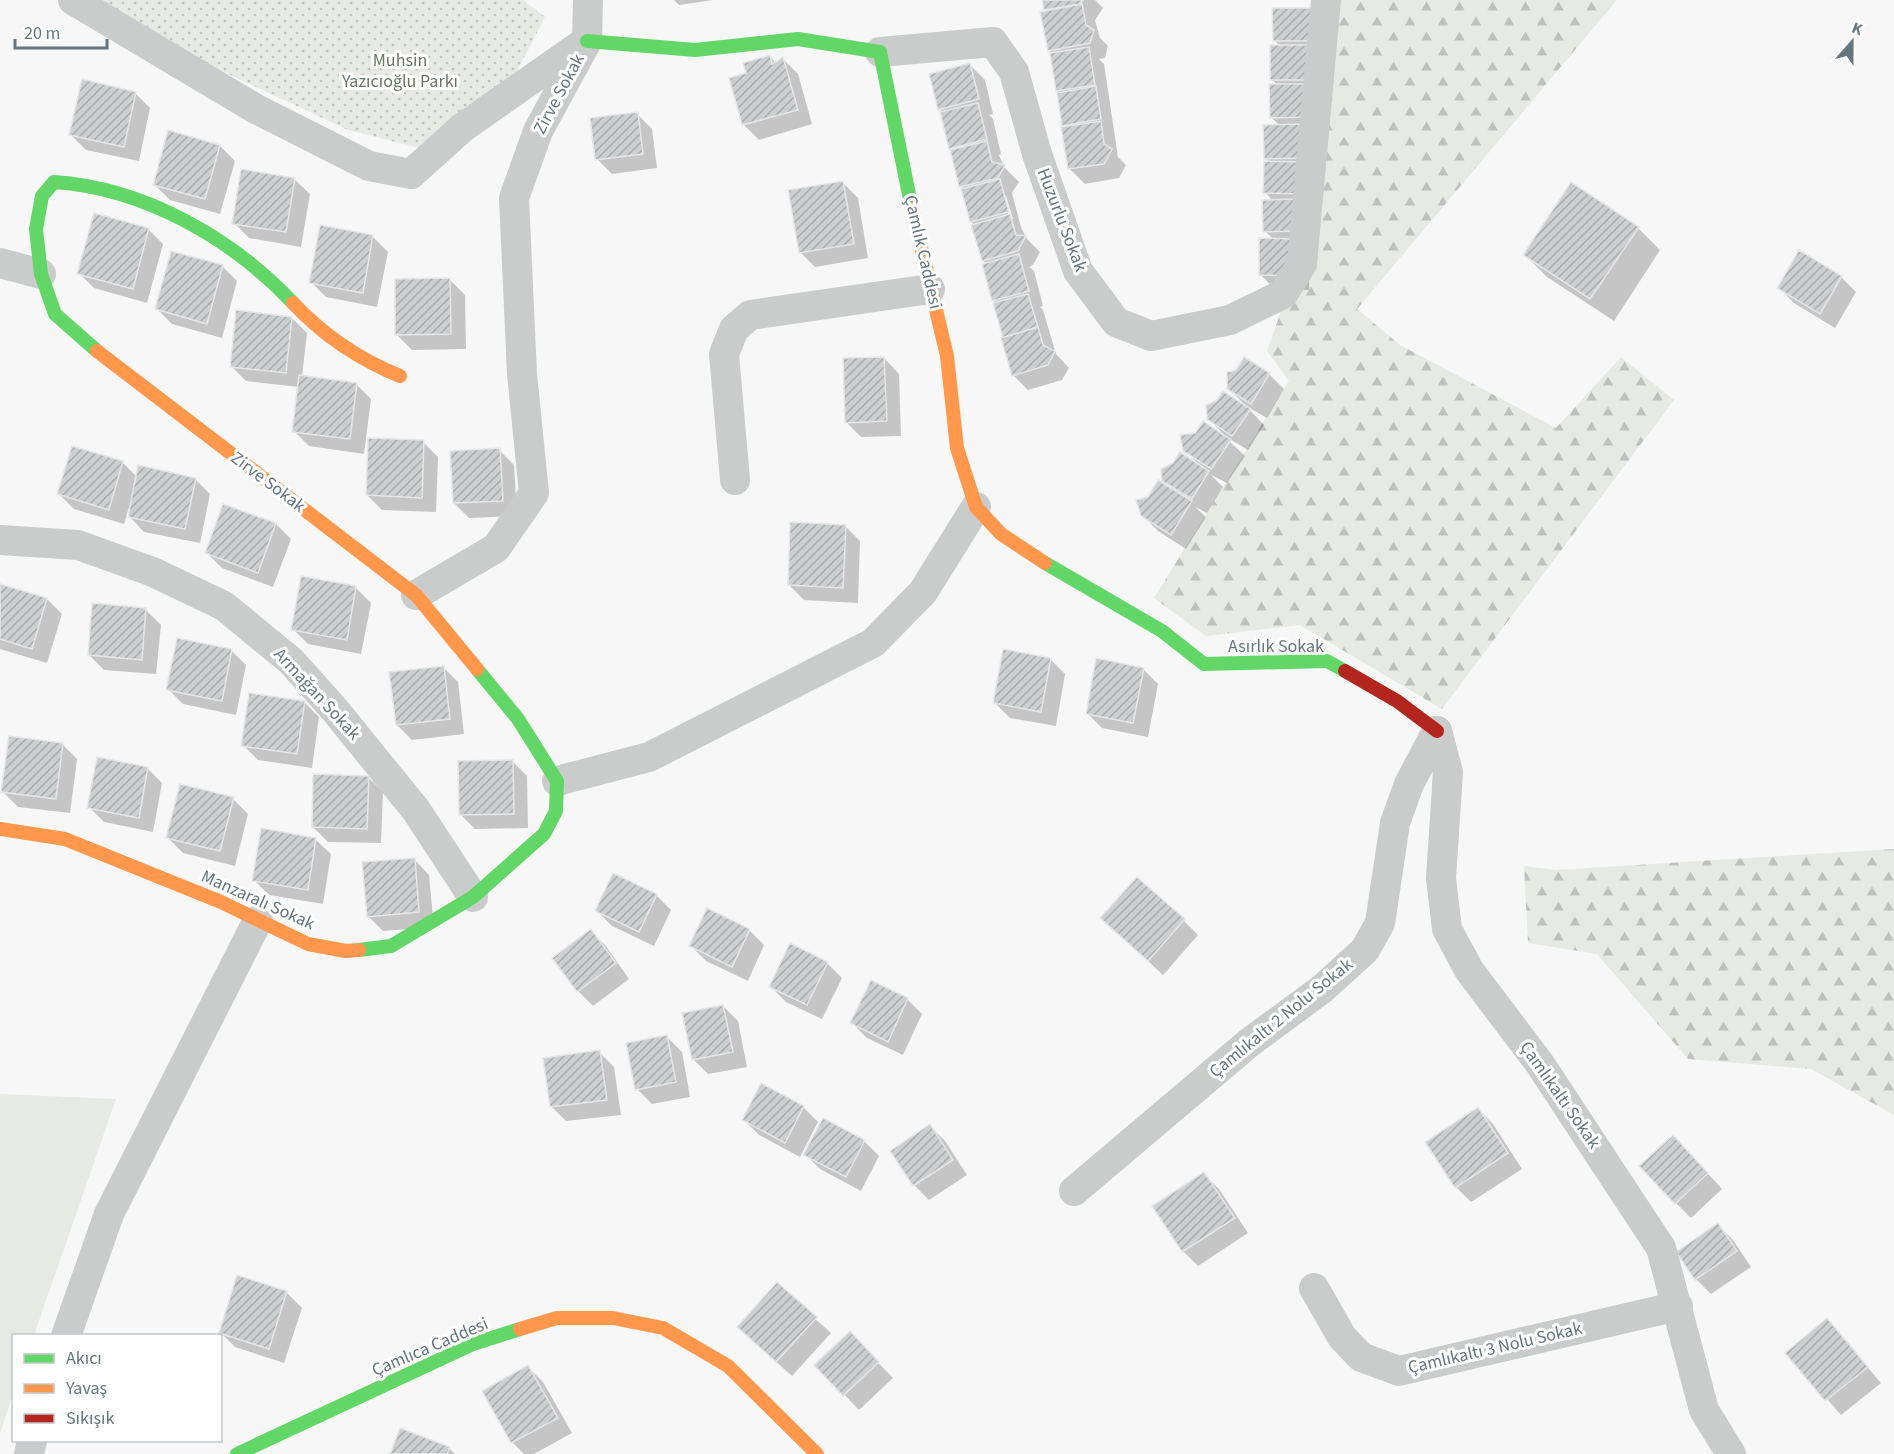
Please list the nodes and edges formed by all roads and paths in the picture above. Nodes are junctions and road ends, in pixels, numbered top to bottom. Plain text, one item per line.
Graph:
1 (73, 0) edge
2 (588, 0) edge
3 (1326, 0) edge
4 (587, 41) junction
5 (880, 52) junction
6 (0, 263) edge
7 (41, 274) junction
8 (930, 289) junction
9 (400, 376) dead end
10 (735, 480) dead end
11 (976, 507) junction
12 (0, 540) edge
13 (416, 595) junction
14 (1204, 664) joint
15 (1437, 731) junction
16 (557, 781) junction
17 (0, 829) edge
18 (473, 897) junction
19 (258, 920) junction
20 (1074, 1191) dead end
21 (1314, 1288) dead end
22 (1678, 1306) junction
23 (66, 1334) edge
24 (237, 1454) edge
25 (817, 1454) edge
26 (1731, 1454) edge

1 - 4 street
2 - 4 street
3 - 5 street, Huzurlu Sokak
4 - 5 street
4 - 13 street, Zirve Sokak
5 - 8 street, Çamlık Caddesi
6 - 7 street
7 - 9 street, Zirve Sokak
7 - 13 street, Zirve Sokak
8 - 10 street
8 - 11 street, Çamlık Caddesi
11 - 14 street, Çamlık Caddesi
11 - 16 street
12 - 18 street, Armağan Sokak
13 - 16 street
14 - 15 street, Asırlık Sokak
15 - 20 street, Çamlıkaltı 2 Nolu Sokak
15 - 22 street, Çamlıkaltı Sokak
16 - 18 street, Manzaralı Sokak
17 - 19 street, Manzaralı Sokak
18 - 19 street, Manzaralı Sokak
19 - 23 street
21 - 22 street, Çamlıkaltı 3 Nolu Sokak
22 - 26 street, Çamlıkaltı Sokak
24 - 25 street, Çamlıca Caddesi

